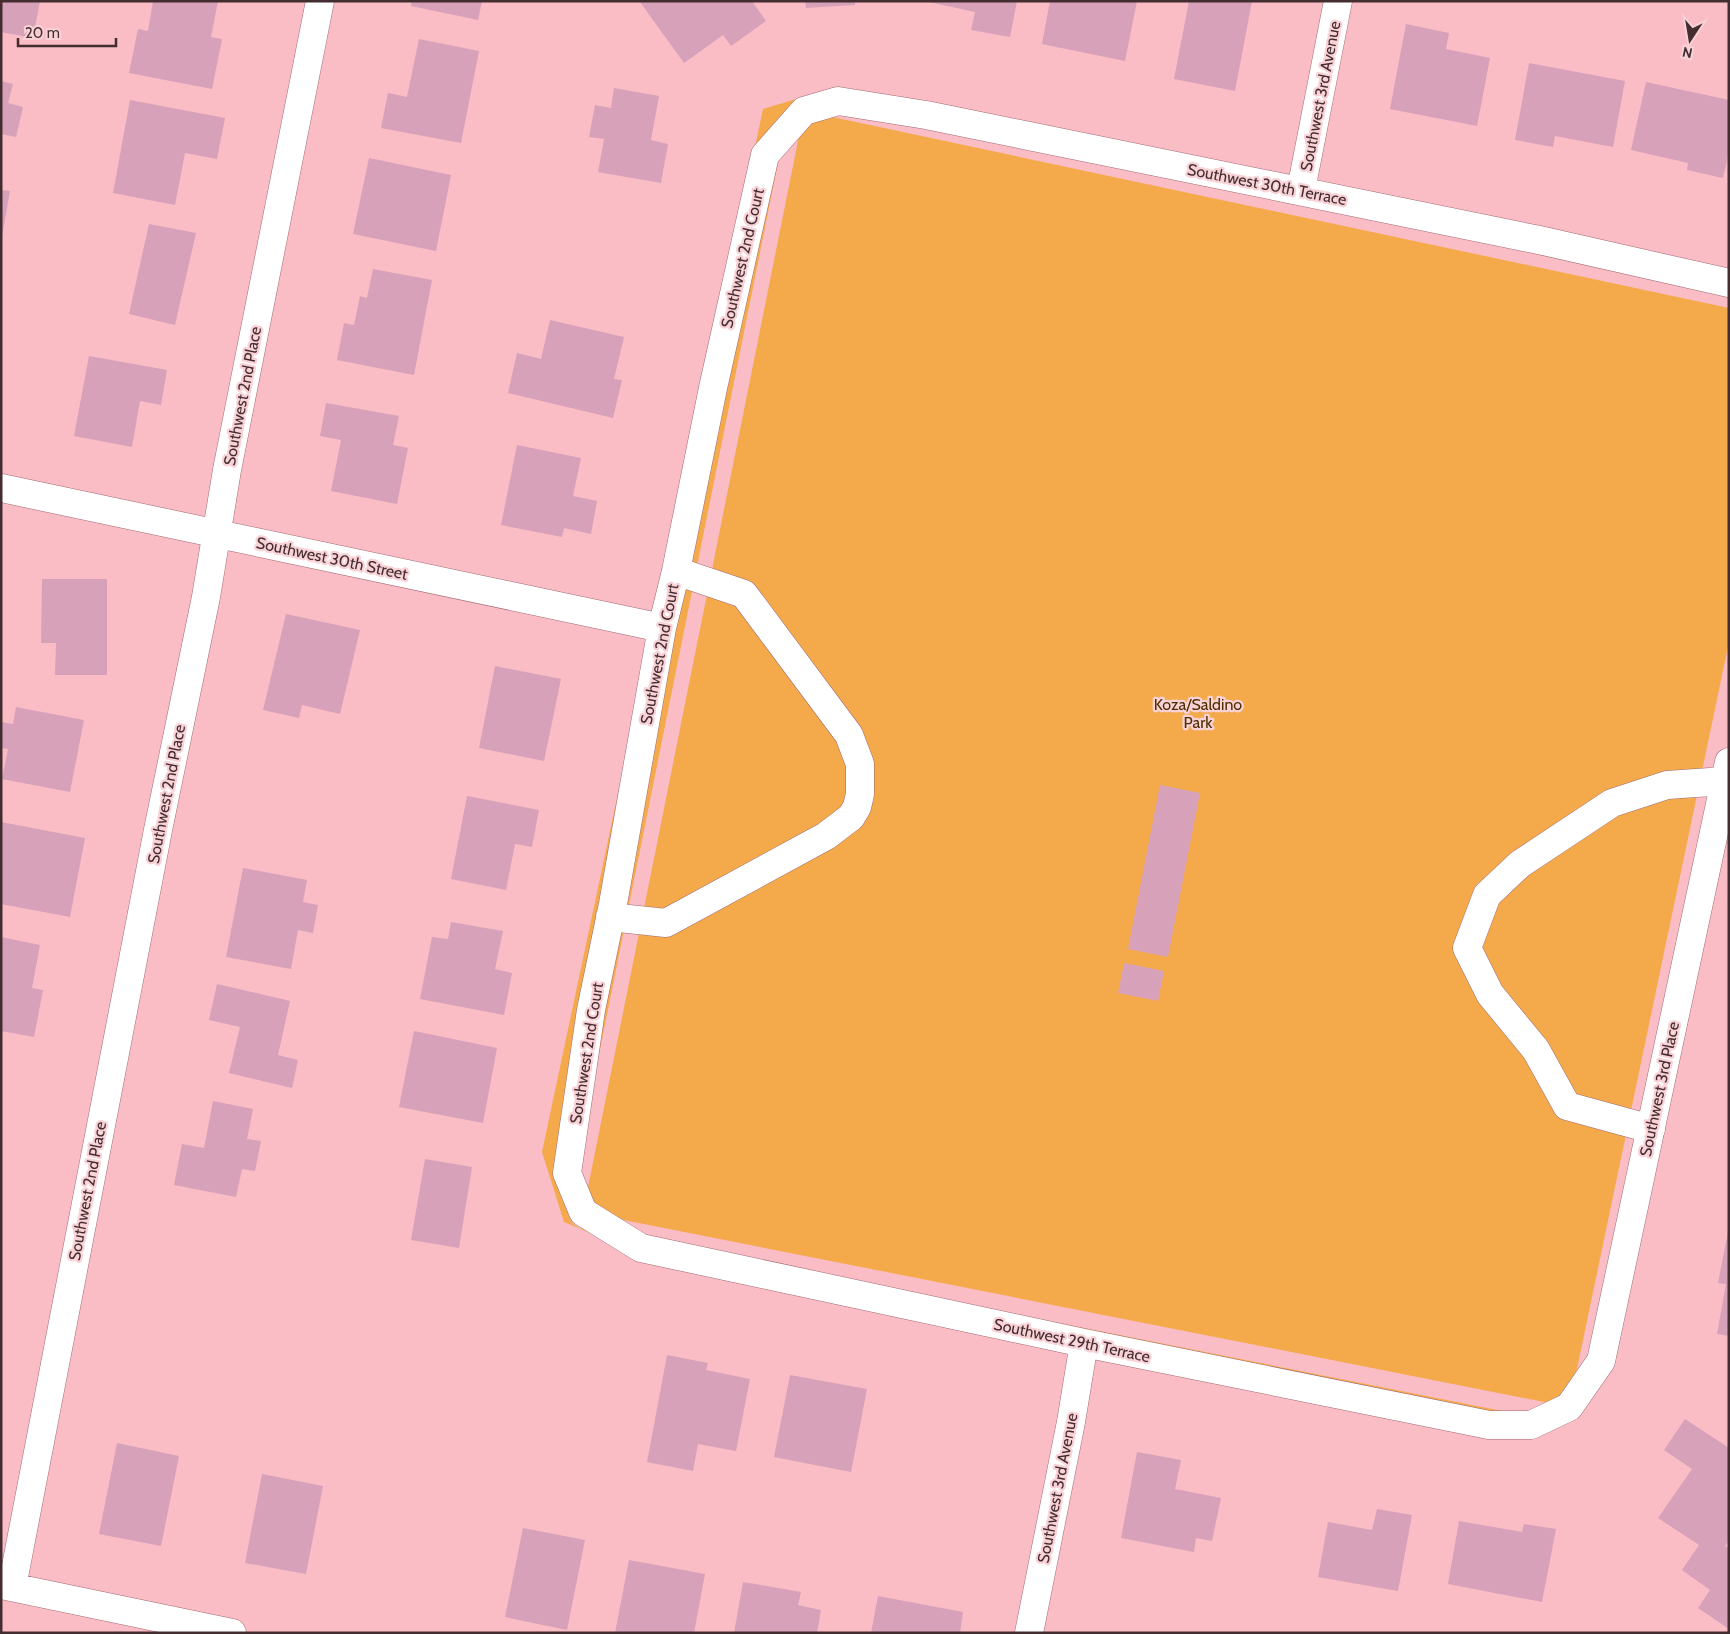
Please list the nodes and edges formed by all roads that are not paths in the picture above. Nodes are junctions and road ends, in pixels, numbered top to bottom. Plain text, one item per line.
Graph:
1 (320, 1) edge
2 (1338, 1) edge
3 (804, 111) joint
4 (1301, 190) junction
5 (1729, 282) edge
6 (1, 488) edge
7 (216, 533) junction
8 (676, 571) junction
9 (662, 628) junction
10 (1727, 772) edge
11 (610, 917) junction
12 (1651, 1129) junction
13 (583, 1212) joint
14 (1084, 1343) junction
15 (1569, 1407) joint
16 (7, 1586) edge
17 (232, 1633) edge
18 (1029, 1633) edge

1 - 7 street, Southwest 2nd Place
2 - 4 street, Southwest 3rd Avenue
3 - 4 street, Southwest 30th Terrace
3 - 8 street, Southwest 2nd Court
4 - 5 street, Southwest 30th Terrace
6 - 7 street, Southwest 30th Street
7 - 9 street, Southwest 30th Street
7 - 16 street, Southwest 2nd Place
8 - 9 street, Southwest 2nd Court
8 - 11 street
9 - 11 street, Southwest 2nd Court
10 - 12 street, Southwest 3rd Place
10 - 12 street
11 - 13 street, Southwest 2nd Court
12 - 15 street, Southwest 3rd Place
13 - 14 street, Southwest 29th Terrace
14 - 15 street, Southwest 29th Terrace
14 - 18 street, Southwest 3rd Avenue
16 - 17 street

